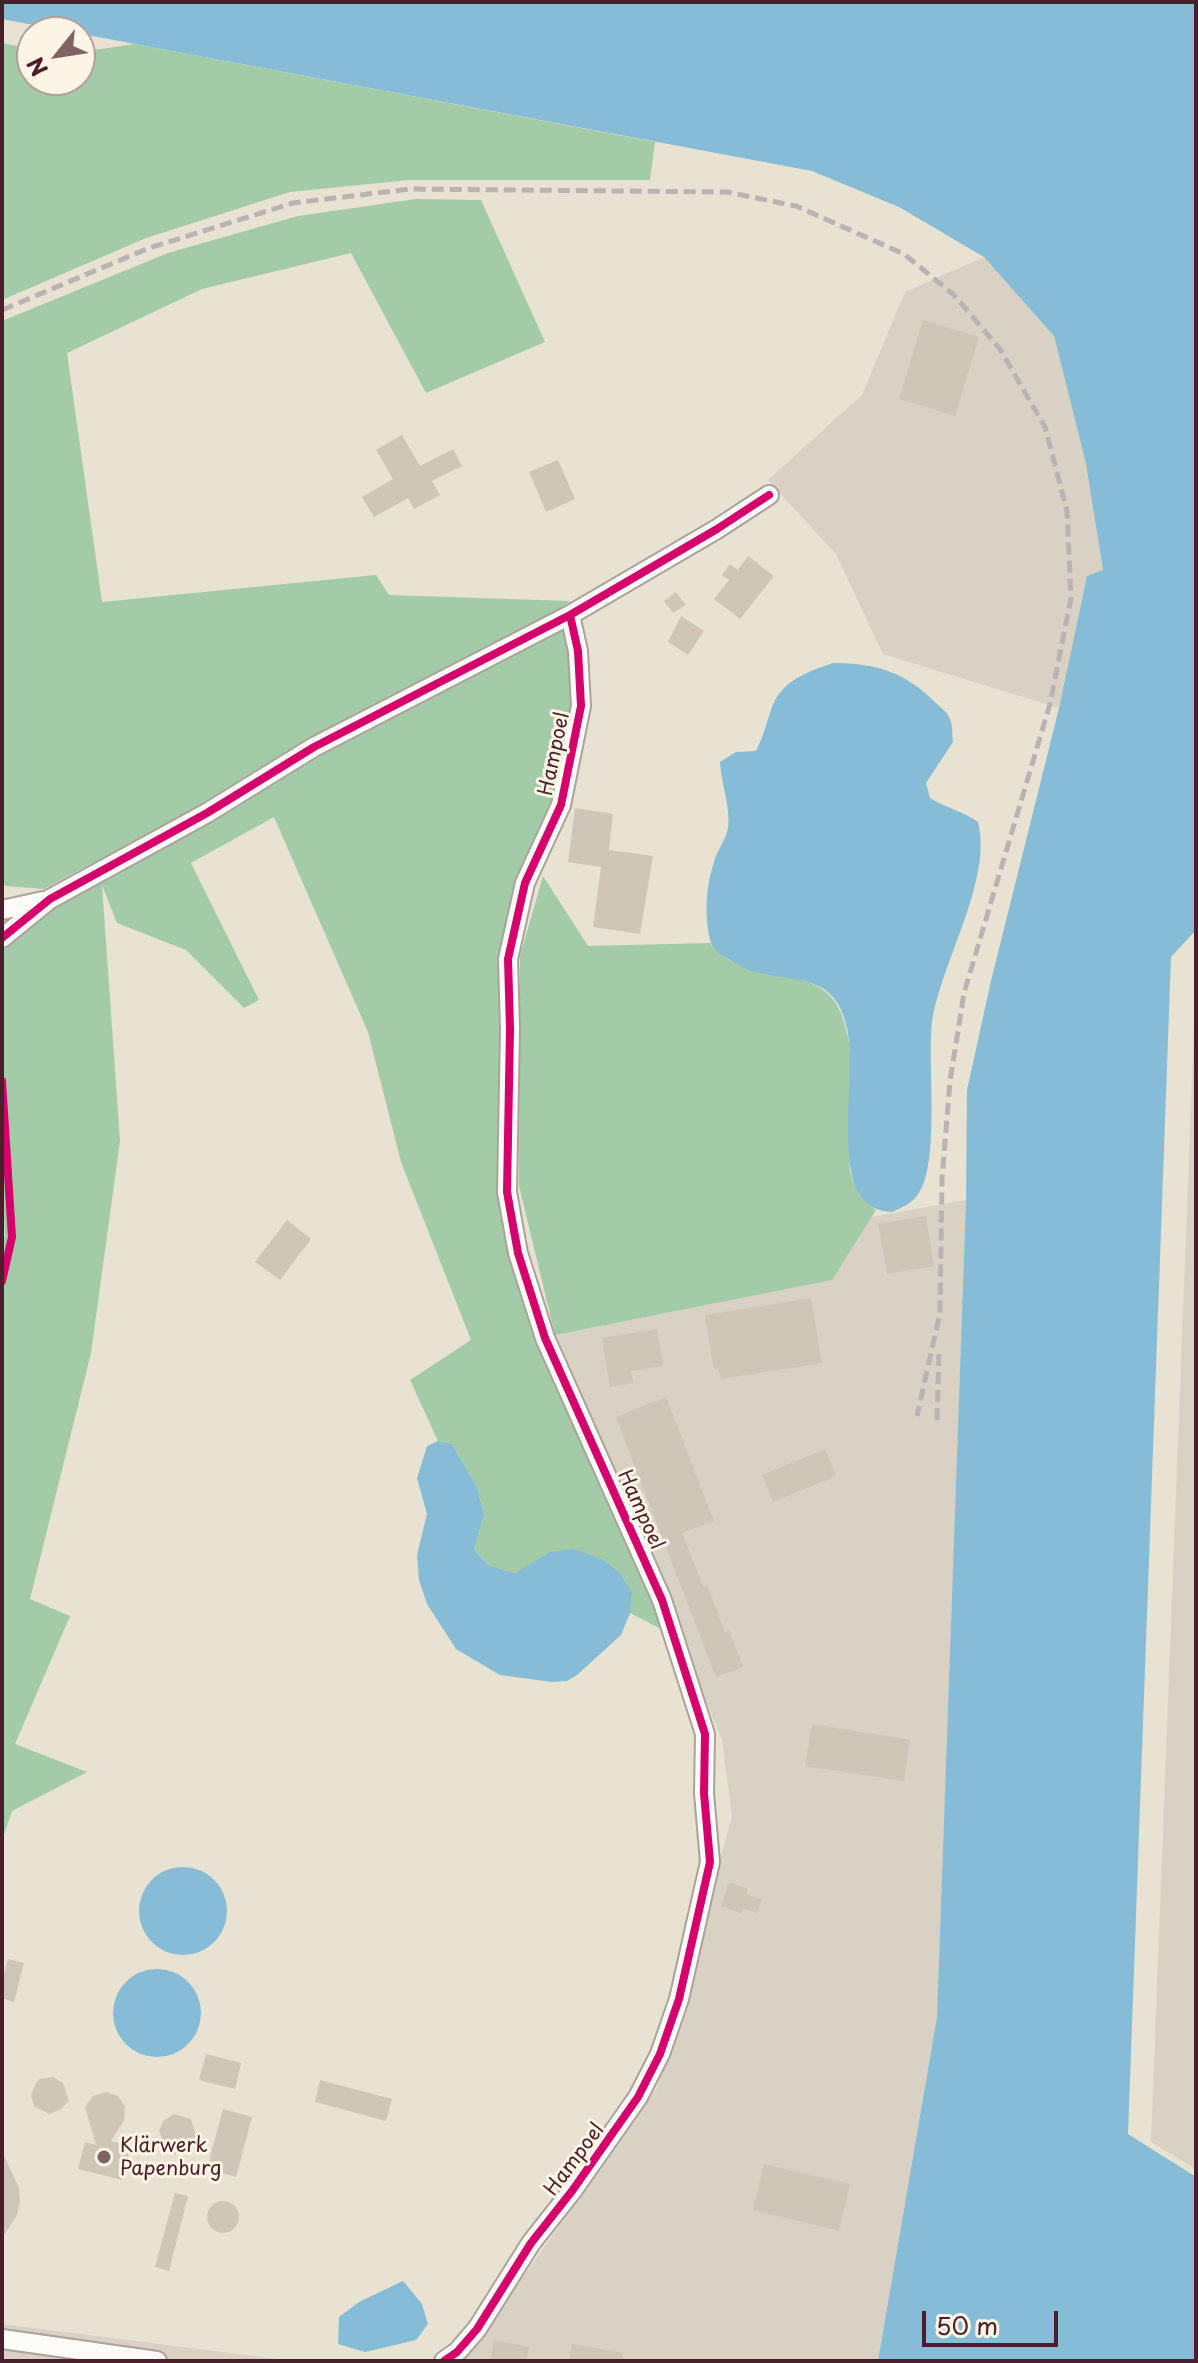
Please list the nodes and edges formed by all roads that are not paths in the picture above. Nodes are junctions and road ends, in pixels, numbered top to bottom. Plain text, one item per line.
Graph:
1 (769, 495) dead end
2 (570, 615) junction
3 (50, 899) junction
4 (2, 910) edge
5 (2, 938) edge
6 (2, 2339) edge
7 (157, 2361) edge
8 (444, 2361) edge

1 - 2 street
2 - 3 street
2 - 8 street, Hampoel
3 - 4 street
3 - 5 street
6 - 7 street

